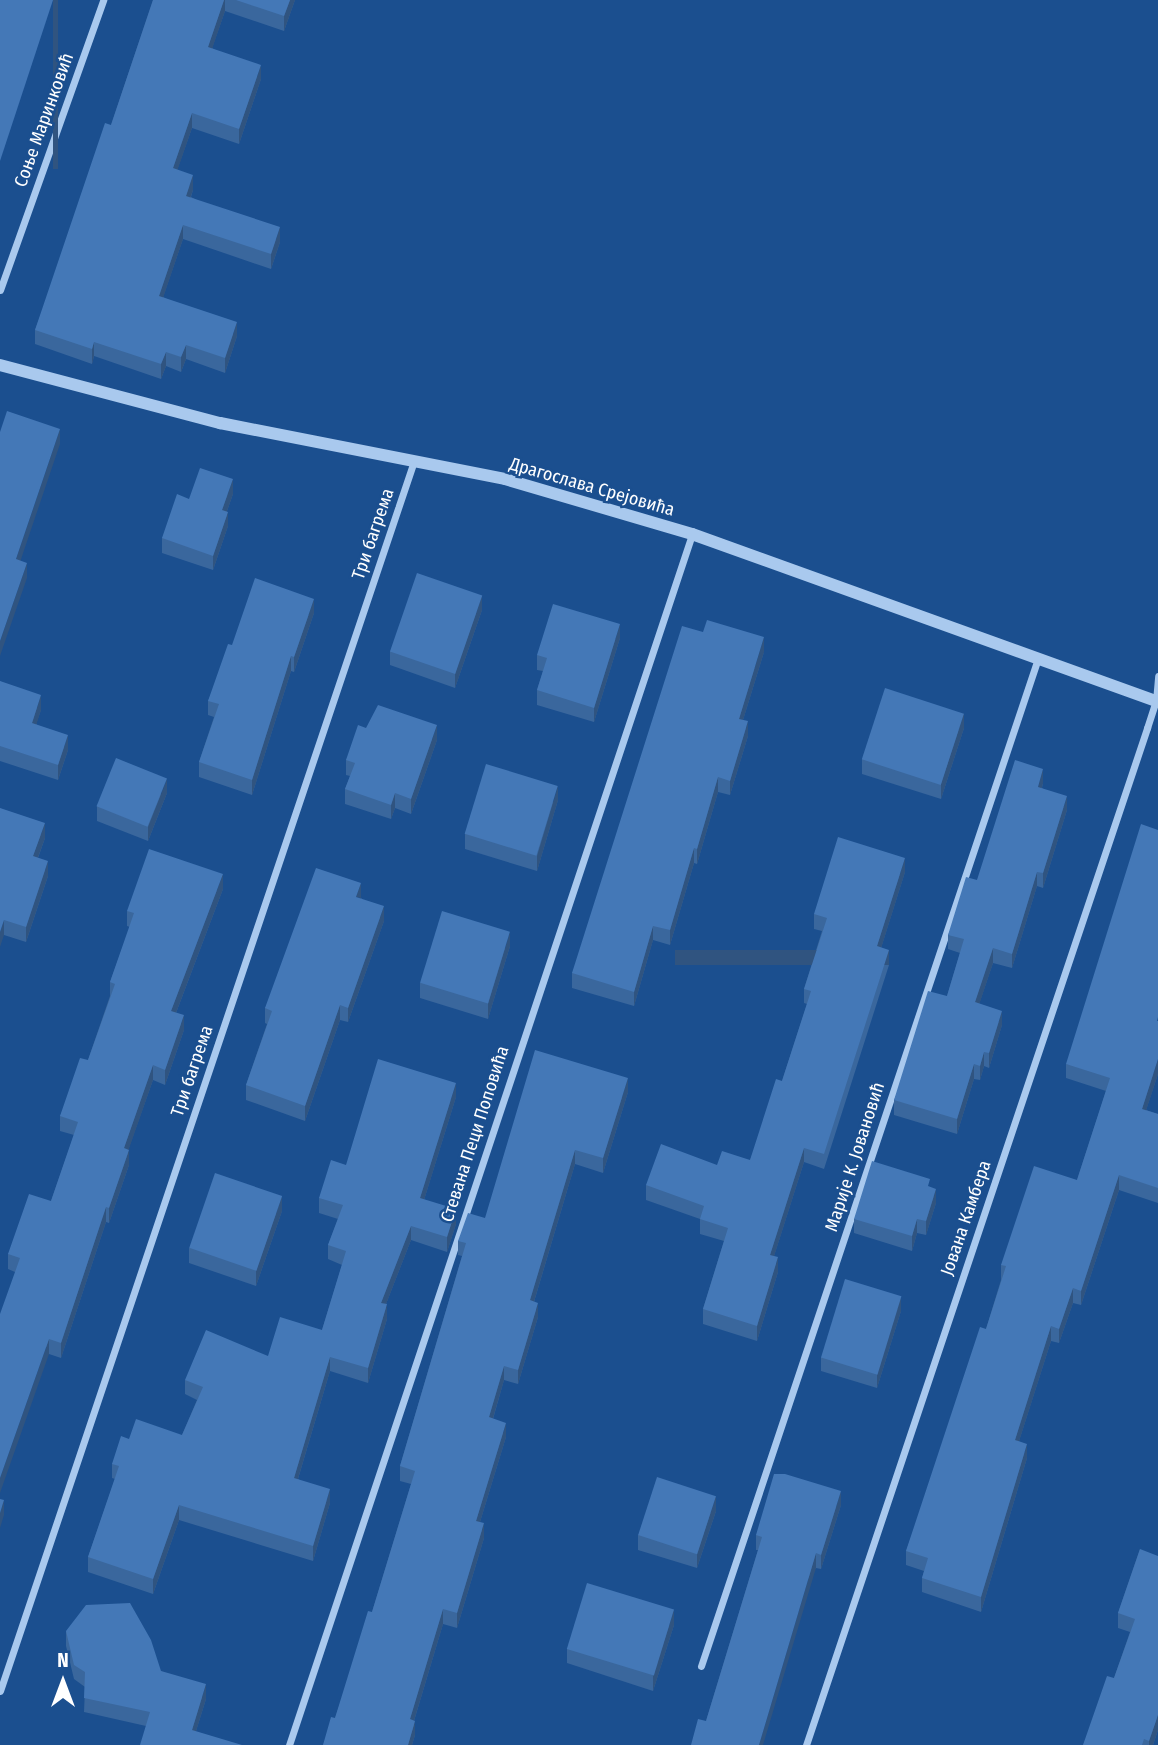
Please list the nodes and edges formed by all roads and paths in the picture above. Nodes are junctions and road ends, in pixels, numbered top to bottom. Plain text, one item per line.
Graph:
1 (103, 0) edge
2 (0, 290) edge
3 (0, 365) edge
4 (414, 461) junction
5 (692, 534) junction
6 (1038, 658) junction
7 (1158, 676) edge
8 (1157, 701) edge
9 (701, 1665) dead end
10 (0, 1691) edge
11 (289, 1745) edge
12 (806, 1745) edge

1 - 2 street, Соње Маринковић
3 - 4 street, Драгослава Срејовића
4 - 5 street, Драгослава Срејовића
4 - 10 street, Три багрема
5 - 6 street, Драгослава Срејовића
5 - 11 street, Стевана Пеци Поповића
6 - 8 street, Драгослава Срејовића
6 - 9 street, Марије К. Јовановић
7 - 8 street, Јована Камбера
8 - 12 street, Јована Камбера

